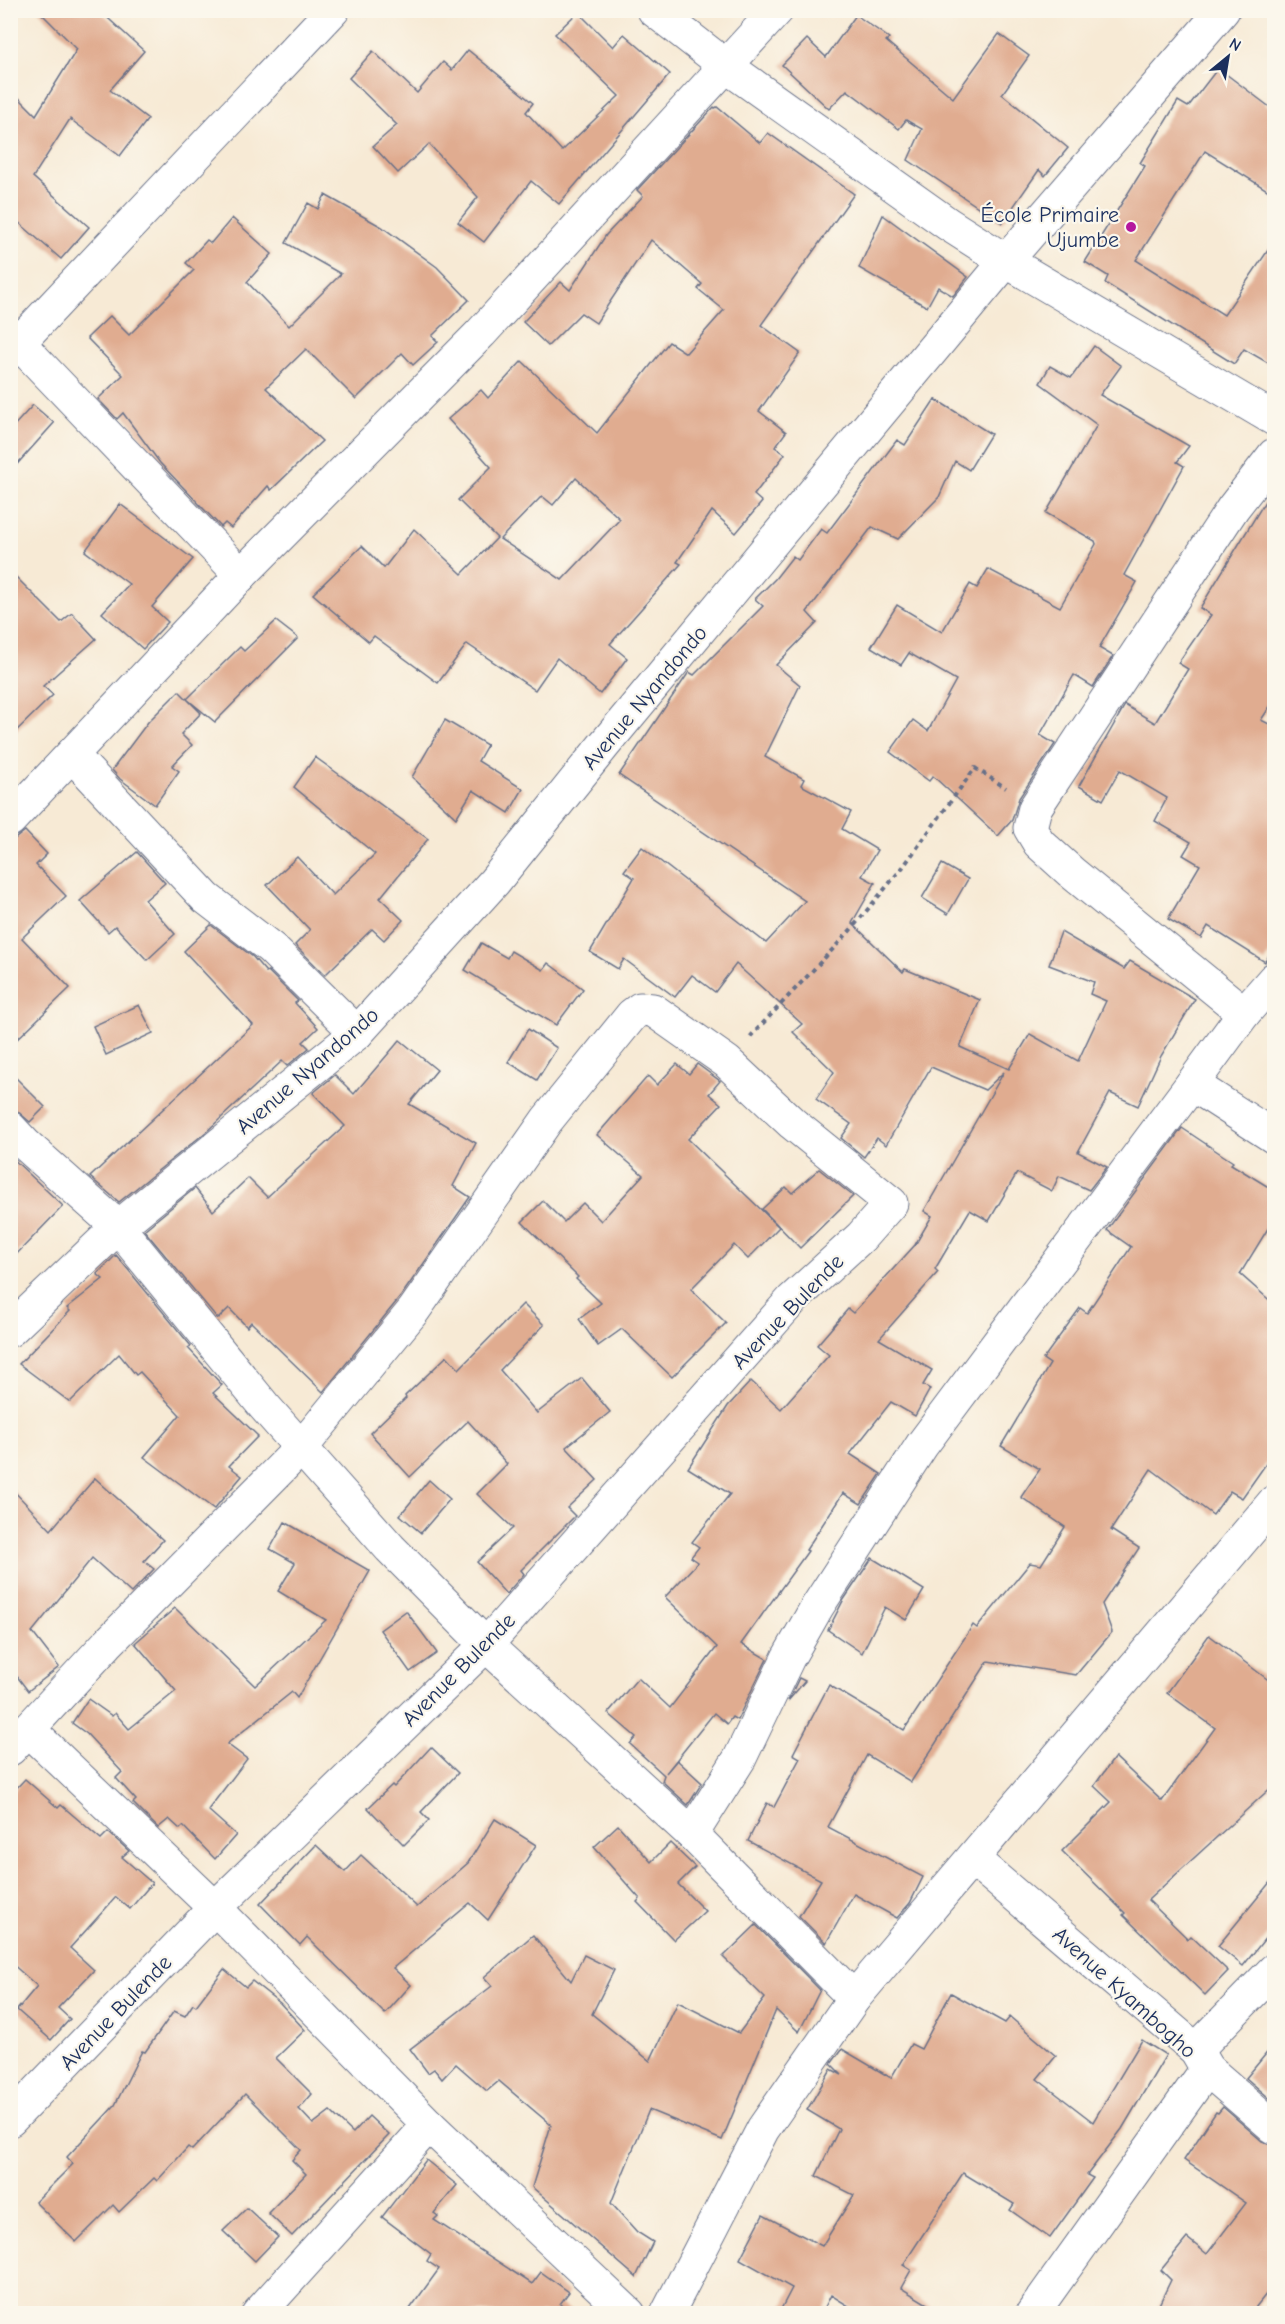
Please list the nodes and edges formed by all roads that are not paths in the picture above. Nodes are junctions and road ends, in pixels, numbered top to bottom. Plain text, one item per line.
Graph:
1 (333, 10) edge
2 (654, 10) edge
3 (777, 10) edge
4 (1222, 10) edge
5 (726, 66) junction
6 (1006, 261) junction
7 (13, 343) edge
8 (1275, 419) edge
9 (1275, 455) edge
10 (241, 575) junction
11 (72, 755) junction
12 (10, 820) edge
13 (1275, 979) edge
14 (1244, 1013) junction
15 (357, 1033) junction
16 (1192, 1084) junction
17 (10, 1128) edge
18 (1275, 1137) edge
19 (118, 1227) junction
20 (10, 1330) edge
21 (301, 1448) junction
22 (1275, 1502) edge
23 (486, 1645) junction
24 (19, 1739) edge
25 (692, 1834) junction
26 (973, 1859) junction
27 (215, 1908) junction
28 (1275, 1970) edge
29 (854, 1998) junction
30 (1202, 2060) junction
31 (10, 2120) edge
32 (429, 2125) junction
33 (1275, 2127) edge
34 (258, 2313) edge
35 (629, 2313) edge
36 (667, 2313) edge
37 (1032, 2313) edge

1 - 7 street
2 - 5 street
3 - 5 street
4 - 6 street, Avenue Nyandondo
5 - 6 street
5 - 10 street
6 - 8 street
6 - 15 street, Avenue Nyandondo
7 - 10 street
9 - 14 street
10 - 11 street
11 - 12 street
11 - 15 street
13 - 14 street
14 - 16 street
15 - 19 street, Avenue Nyandondo
16 - 18 street
16 - 25 street
17 - 19 street
19 - 20 street, Avenue Nyandondo
19 - 21 street
21 - 23 street
21 - 23 street, Avenue Bulende
21 - 24 street
22 - 26 street
23 - 25 street
23 - 27 street, Avenue Bulende
24 - 27 street
25 - 29 street
26 - 29 street
26 - 30 street, Avenue Kyambogho
27 - 31 street, Avenue Bulende
27 - 32 street
28 - 30 street
29 - 36 street
30 - 33 street, Avenue Kyambogho
30 - 37 street
32 - 34 street
32 - 35 street

